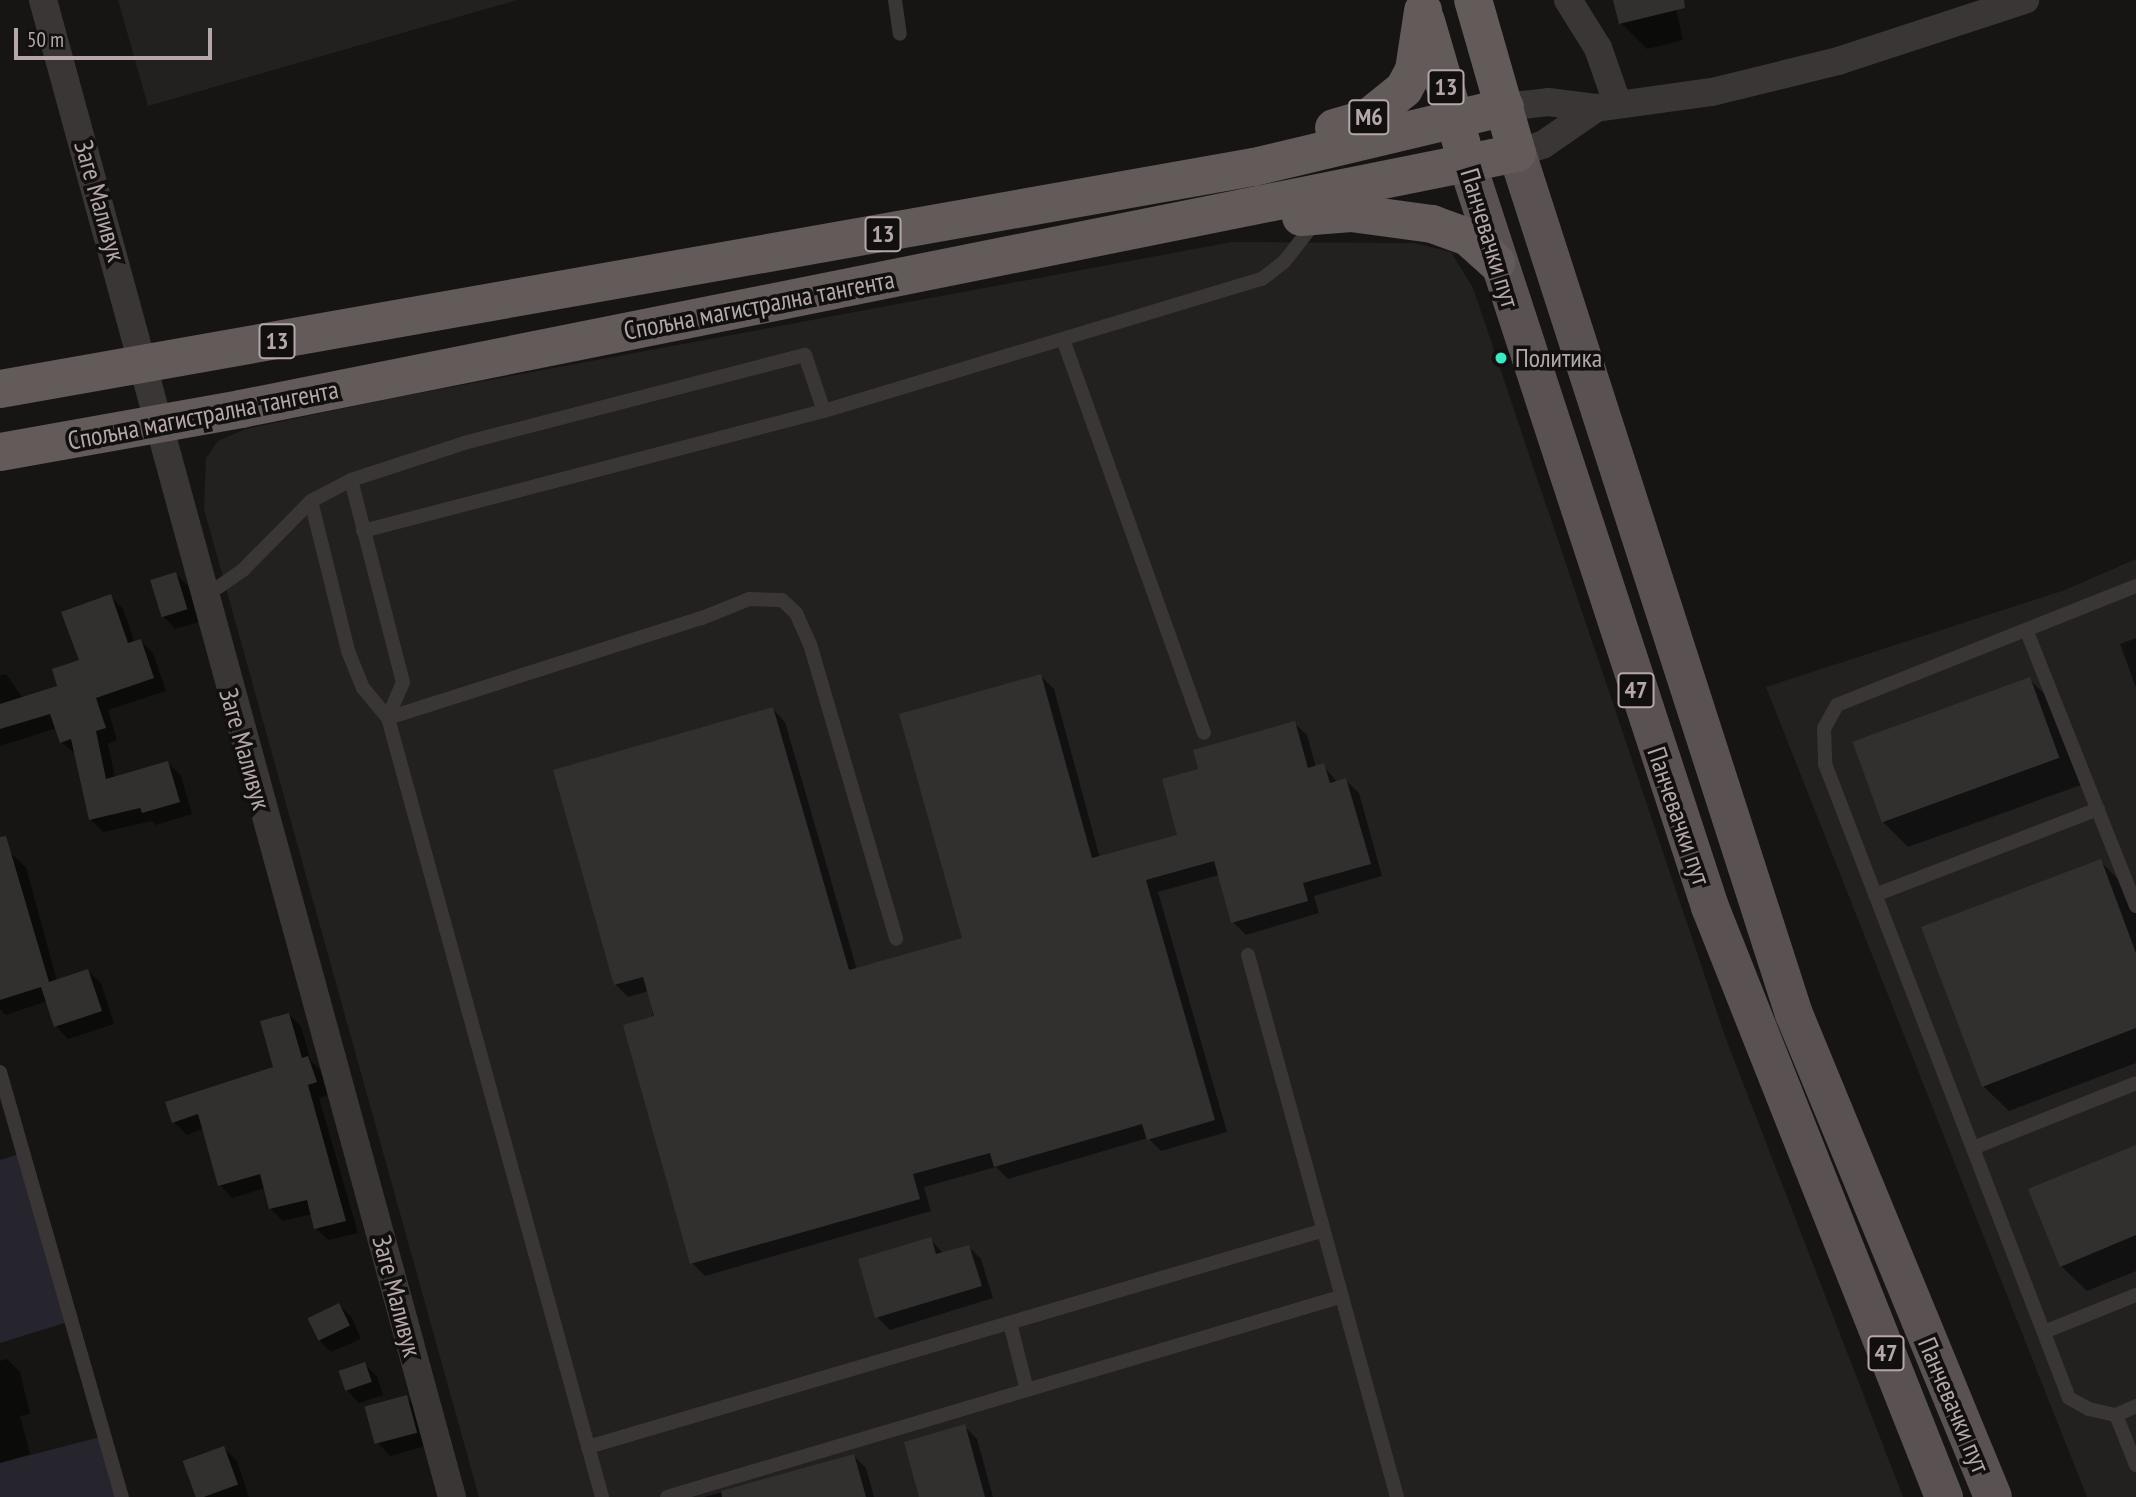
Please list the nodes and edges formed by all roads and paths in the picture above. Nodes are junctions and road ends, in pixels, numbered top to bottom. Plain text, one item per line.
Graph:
1 (43, 0) edge
2 (895, 0) edge
3 (1474, 0) edge
4 (1568, 0) edge
5 (2025, 0) edge
6 (1422, 5) edge
7 (900, 34) dead end
8 (1607, 106) junction
9 (1505, 107) junction
10 (1455, 119) junction
11 (1517, 153) junction
12 (1467, 163) junction
13 (1254, 167) junction
14 (1321, 214) junction
15 (1206, 216) junction
16 (1496, 262) junction
17 (1064, 342) junction
18 (145, 364) junction
19 (0, 389) edge
20 (824, 411) junction
21 (160, 424) junction
22 (0, 452) edge
23 (351, 480) junction
24 (311, 501) junction
25 (363, 531) junction
26 (2136, 586) edge
27 (203, 597) junction
28 (2027, 632) junction
29 (388, 718) junction
30 (1204, 733) dead end
31 (2098, 809) junction
32 (1875, 895) junction
33 (2136, 906) edge
34 (896, 939) dead end
35 (1248, 955) dead end
36 (0, 1072) edge
37 (2136, 1083) edge
38 (1973, 1148) junction
39 (1321, 1231) junction
40 (2136, 1295) edge
41 (1340, 1297) junction
42 (1010, 1323) junction
43 (2043, 1332) junction
44 (1027, 1390) junction
45 (2136, 1406) edge
46 (2116, 1415) junction
47 (588, 1447) junction
48 (2136, 1465) edge
49 (122, 1497) edge
50 (452, 1497) edge
51 (602, 1497) edge
52 (667, 1497) edge
53 (1397, 1497) edge
54 (1944, 1497) edge
55 (1993, 1497) edge

1 - 18 street, Заге Маливук
2 - 7 lane
3 - 9 highway, Панчевачки пут / 13
4 - 8 street
5 - 8 street
6 - 10 highway, Панчевачки пут / 13
6 - 13 highway, M6
8 - 9 street
8 - 11 street
9 - 10 highway, Спољна магистрална тангента / 13
9 - 11 highway, Панчевачки пут / 13
10 - 12 highway, Панчевачки пут / 13
10 - 13 highway, Спољна магистрална тангента / 13
11 - 12 highway, Спољна магистрална тангента / 13
11 - 55 main road, Панчевачки пут / 47
12 - 15 highway, Спољна магистрална тангента / 13
12 - 16 main road, Панчевачки пут / 47
13 - 18 highway, Спољна магистрална тангента / 13
14 - 15 highway
14 - 16 highway
14 - 17 lane
15 - 21 highway, Спољна магистрална тангента / 13
16 - 54 main road, Панчевачки пут / 47
17 - 20 lane
17 - 30 lane
18 - 19 highway, Спољна магистрална тангента / 13
18 - 21 street, Заге Маливук
20 - 23 lane
20 - 25 lane
21 - 22 highway, Спољна магистрална тангента / 13
21 - 27 street, Заге Маливук
23 - 24 lane
23 - 25 lane
24 - 27 lane
24 - 29 lane
25 - 29 lane
26 - 28 lane
27 - 50 street, Заге Маливук
28 - 31 lane
28 - 32 lane
29 - 34 lane
29 - 47 lane
31 - 32 lane
31 - 33 lane
32 - 38 lane
35 - 39 lane
36 - 49 lane
37 - 38 lane
38 - 43 lane
39 - 41 lane
39 - 42 lane
40 - 43 lane
41 - 44 lane
41 - 53 lane
42 - 44 lane
42 - 47 lane
43 - 46 lane
44 - 52 lane
45 - 46 lane
46 - 48 lane
47 - 51 lane

